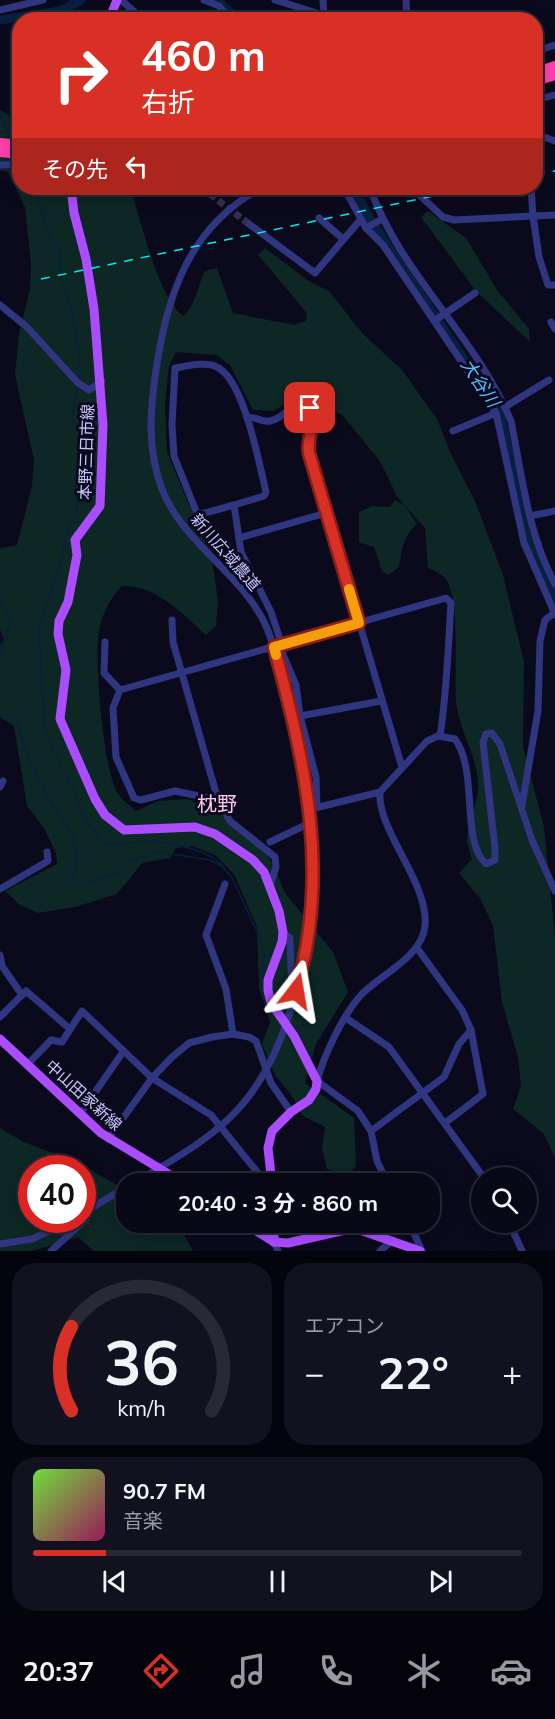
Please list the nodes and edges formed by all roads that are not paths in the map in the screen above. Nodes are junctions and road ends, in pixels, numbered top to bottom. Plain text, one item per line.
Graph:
1 (42, 0) edge
2 (122, 0) edge
3 (204, 0) edge
4 (275, 0) edge
5 (0, 10) edge
6 (135, 12) edge
7 (224, 12) edge
8 (314, 12) edge
9 (72, 195) edge
10 (250, 195) edge
11 (348, 195) edge
12 (373, 195) edge
13 (419, 195) edge
14 (532, 195) edge
15 (555, 214) edge
16 (533, 216) junction
17 (319, 218) dead end
18 (361, 219) junction
19 (382, 219) junction
20 (249, 224) tunnel mouth
21 (366, 228) junction
22 (344, 239) junction
23 (555, 285) edge
24 (475, 293) dead end
25 (0, 305) edge
26 (444, 314) junction
27 (434, 321) junction
28 (549, 380) dead end
29 (102, 381) junction
30 (505, 407) junction
31 (496, 413) junction
32 (247, 418) junction
33 (453, 431) dead end
34 (234, 505) junction
35 (555, 511) edge
36 (326, 513) junction
37 (530, 516) junction
38 (239, 538) junction
39 (555, 584) edge
40 (555, 614) edge
41 (172, 620) dead end
42 (359, 623) junction
43 (105, 642) dead end
44 (278, 646) junction
45 (182, 674) junction
46 (120, 690) junction
47 (381, 702) junction
48 (296, 717) junction
49 (440, 736) junction
50 (402, 767) junction
51 (380, 792) junction
52 (218, 800) junction
53 (522, 806) junction
54 (314, 808) junction
55 (312, 822) junction
56 (270, 842) dead end
57 (47, 852) dead end
58 (225, 884) dead end
59 (270, 886) junction
60 (0, 888) edge
61 (555, 891) edge
62 (283, 933) junction
63 (417, 948) junction
64 (0, 956) edge
65 (22, 995) junction
66 (292, 1005) junction
67 (0, 1017) edge
68 (346, 1018) junction
69 (286, 1024) junction
70 (70, 1029) junction
71 (471, 1030) junction
72 (233, 1034) junction
73 (0, 1039) edge
74 (123, 1052) junction
75 (27, 1065) junction
76 (152, 1078) junction
77 (317, 1081) junction
78 (424, 1094) junction
79 (291, 1112) junction
80 (80, 1114) junction
81 (445, 1123) junction
82 (371, 1131) junction
83 (108, 1139) junction
84 (475, 1167) edge
85 (160, 1168) junction
86 (152, 1173) edge
87 (168, 1173) edge
88 (259, 1173) edge
89 (272, 1173) edge
90 (383, 1173) edge
91 (116, 1194) edge
92 (96, 1206) edge
93 (45, 1233) edge
94 (71, 1233) edge
95 (256, 1233) edge
96 (274, 1233) edge
97 (414, 1233) edge
98 (513, 1233) edge
99 (393, 1240) junction
100 (0, 1244) edge
101 (275, 1248) edge
102 (519, 1250) edge
103 (51, 1251) edge
104 (380, 1251) edge
105 (421, 1251) edge

1 - 5 street
2 - 6 street
3 - 7 street
4 - 8 street
9 - 29 main road, 本野三日市線
10 - 44 street, 新川広域農道
11 - 18 street
12 - 19 street
13 - 16 street
14 - 16 street
15 - 16 street
16 - 23 street
17 - 22 street
18 - 21 street
18 - 22 street
19 - 21 street
19 - 26 street
20 - 22 street
21 - 27 street
24 - 26 street
25 - 29 street
26 - 27 street
26 - 30 street
27 - 31 street
28 - 30 street
29 - 59 main road, 本野三日市線
30 - 37 street
31 - 33 street
31 - 40 street
32 - 34 street
32 - 34 street
32 - 36 street
34 - 38 street
35 - 37 street
36 - 38 street
36 - 42 street
37 - 39 street
38 - 44 street
40 - 53 street
41 - 45 street
42 - 44 street
42 - 47 street
42 - 49 street
43 - 46 street
44 - 45 street
44 - 48 street, 新川広域農道
44 - 48 street
45 - 46 street
45 - 52 street
46 - 52 street
47 - 48 street
47 - 50 street
48 - 54 street, 新川広域農道
49 - 50 street
49 - 53 street
50 - 51 street
51 - 54 street
51 - 63 street
52 - 59 street
53 - 61 street
54 - 55 street, 新川広域農道
55 - 56 street
55 - 66 street, 新川広域農道
57 - 60 street
58 - 72 street
59 - 62 main road, 本野三日市線
62 - 66 street
62 - 69 main road
63 - 68 street
63 - 71 street
64 - 65 street
65 - 67 street
65 - 70 street
66 - 69 street, 新川広域農道
68 - 77 street
68 - 78 street
69 - 77 main road
69 - 85 street, 新川広域農道
70 - 74 street
70 - 75 street
71 - 78 street
71 - 81 street
72 - 76 street
72 - 79 street
73 - 75 main road, 中山田家新線
74 - 76 street
74 - 80 street
75 - 80 main road, 中山田家新線
76 - 83 street
76 - 88 street
77 - 79 main road
77 - 82 street
78 - 81 street
78 - 82 street
79 - 89 main road
80 - 83 main road, 中山田家新線
81 - 84 street
82 - 90 street
83 - 85 main road, 中山田家新線
85 - 86 street, 新川広域農道
85 - 87 main road, 中山田家新線
91 - 92 street
93 - 100 street
94 - 103 street
95 - 101 main road
96 - 101 main road
97 - 105 street
98 - 102 street
99 - 101 main road
99 - 104 street
99 - 105 main road

